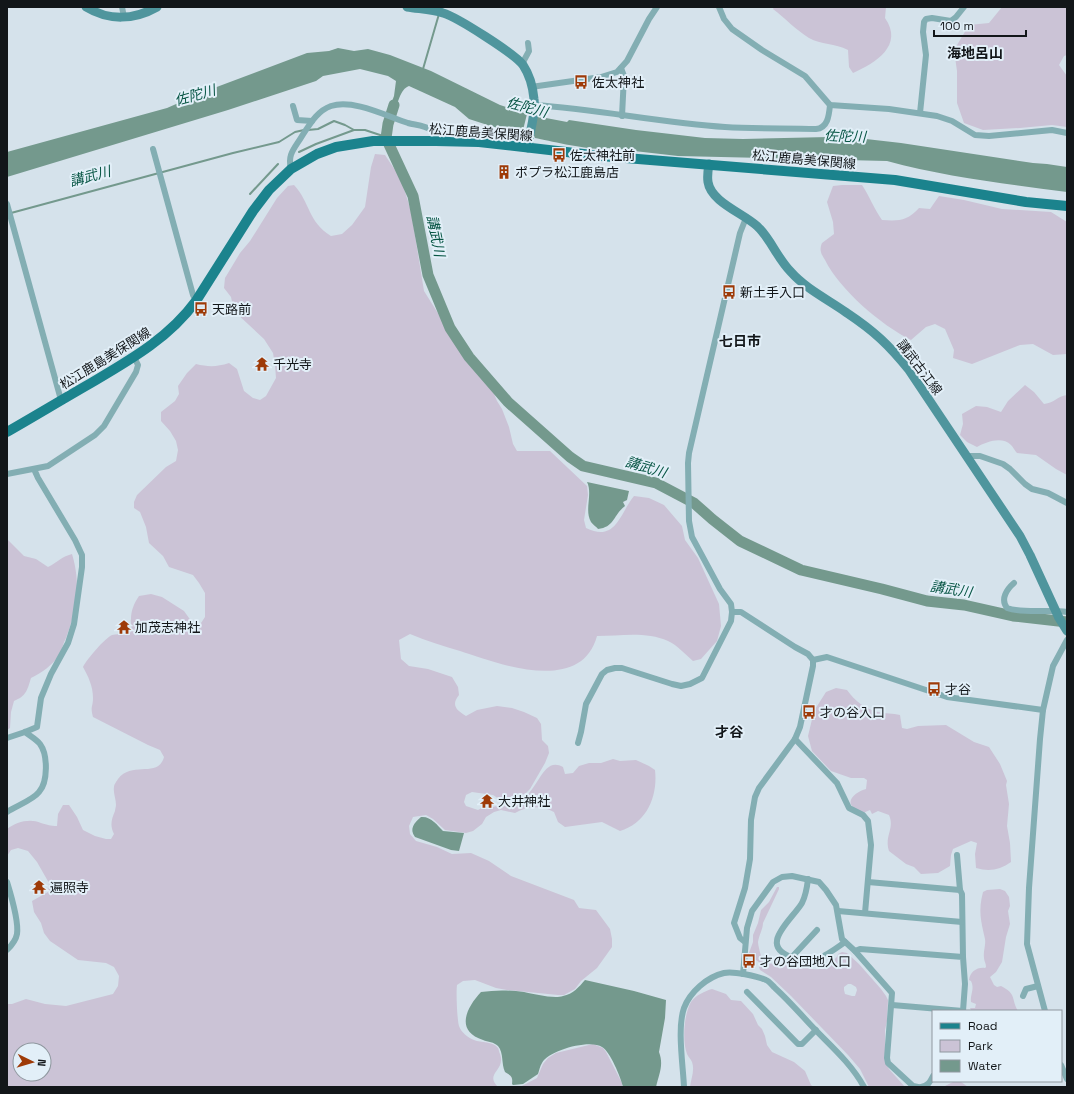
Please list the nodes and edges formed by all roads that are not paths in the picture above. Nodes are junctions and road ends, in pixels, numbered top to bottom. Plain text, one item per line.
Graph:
1 (86, 7) edge
2 (122, 7) edge
3 (157, 7) edge
4 (407, 7) edge
5 (657, 7) edge
6 (720, 7) edge
7 (964, 7) edge
8 (443, 11) edge
9 (124, 17) junction
10 (528, 43) dead end
11 (522, 64) junction
12 (621, 68) junction
13 (531, 87) junction
14 (830, 105) junction
15 (293, 106) dead end
16 (534, 109) junction
17 (920, 113) junction
18 (622, 116) junction
19 (312, 121) junction
20 (1067, 133) edge
21 (436, 140) junction
22 (528, 144) junction
23 (153, 149) dead end
24 (709, 164) junction
25 (291, 169) junction
26 (7, 204) edge
27 (1067, 206) edge
28 (746, 218) junction
29 (196, 301) junction
30 (134, 357) junction
31 (61, 400) junction
32 (7, 432) edge
33 (967, 456) junction
34 (34, 469) junction
35 (7, 474) edge
36 (1067, 503) edge
37 (1014, 583) dead end
38 (1055, 611) junction
39 (732, 612) junction
40 (1067, 612) edge
41 (1067, 630) edge
42 (1067, 640) edge
43 (813, 660) junction
44 (1043, 710) junction
45 (25, 732) junction
46 (7, 738) edge
47 (795, 739) junction
48 (578, 743) dead end
49 (7, 812) edge
50 (957, 854) dead end
51 (808, 879) junction
52 (7, 882) edge
53 (868, 882) junction
54 (960, 890) junction
55 (838, 911) junction
56 (865, 913) junction
57 (962, 922) junction
58 (817, 930) dead end
59 (745, 942) junction
60 (845, 942) junction
61 (7, 950) edge
62 (855, 951) junction
63 (792, 957) junction
64 (963, 957) junction
65 (743, 974) junction
66 (1038, 986) junction
67 (747, 992) dead end
68 (1023, 996) dead end
69 (892, 1005) junction
70 (951, 1010) edge
71 (963, 1010) edge
72 (1045, 1010) edge
73 (816, 1030) junction
74 (1062, 1067) edge
75 (932, 1078) edge
76 (1067, 1079) edge
77 (684, 1087) edge
78 (864, 1087) edge
79 (918, 1087) edge
80 (921, 1087) edge

1 - 9 main road
2 - 9 street
3 - 9 main road
4 - 8 main road
5 - 12 street
6 - 14 street
7 - 17 street
8 - 11 main road
10 - 11 street
11 - 13 main road
12 - 13 street
12 - 18 street
13 - 16 main road
14 - 17 street
14 - 18 street
15 - 19 street
16 - 18 street
16 - 22 main road
17 - 20 street
19 - 21 street
19 - 25 street
21 - 22 main road, 松江鹿島美保関線
21 - 25 main road, 松江鹿島美保関線
22 - 24 main road, 松江鹿島美保関線
23 - 29 street
24 - 27 main road, 松江鹿島美保関線
24 - 28 main road, 講武古江線
25 - 29 main road, 松江鹿島美保関線
26 - 31 street
28 - 33 main road, 講武古江線
28 - 39 street
29 - 30 main road, 松江鹿島美保関線
30 - 31 main road, 松江鹿島美保関線
30 - 34 street
31 - 32 main road, 松江鹿島美保関線
33 - 36 street
33 - 38 main road, 講武古江線
34 - 35 street
34 - 45 street
37 - 38 street
38 - 40 street
38 - 41 main road, 講武古江線
39 - 43 street
39 - 48 street
42 - 44 street
43 - 44 street
43 - 47 street
44 - 66 street
45 - 46 street
45 - 49 street
47 - 53 street
47 - 59 street
50 - 54 street
51 - 55 street
51 - 59 street
51 - 63 street
52 - 61 street
53 - 54 street
53 - 56 street
54 - 57 street
55 - 56 street
55 - 60 street
56 - 57 street
57 - 64 street
58 - 63 street
59 - 65 street
60 - 62 street
60 - 63 street
62 - 64 street
62 - 69 street
64 - 71 street
65 - 73 street
65 - 77 street
66 - 68 street
66 - 72 street
67 - 73 street
69 - 70 street
69 - 79 street
73 - 78 street
74 - 76 street
75 - 80 street

